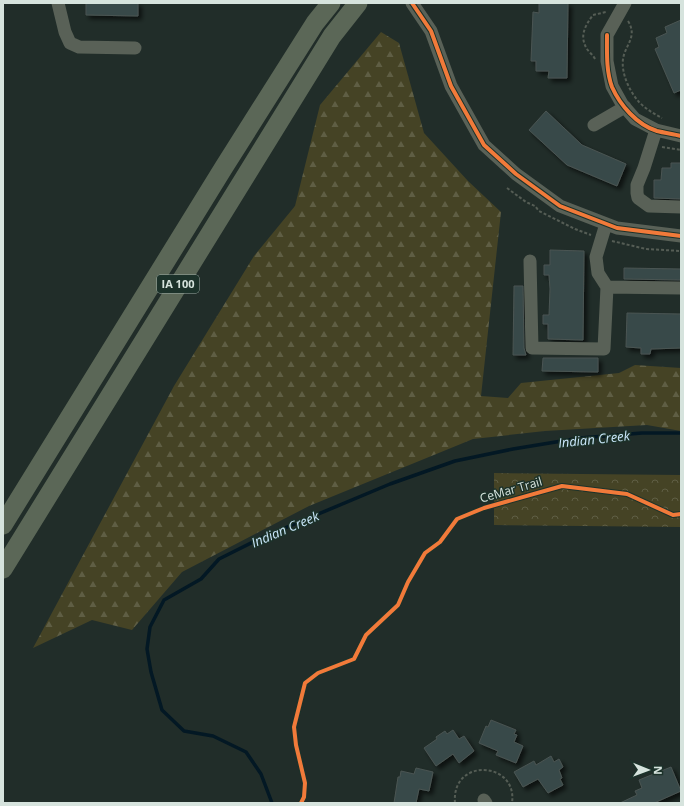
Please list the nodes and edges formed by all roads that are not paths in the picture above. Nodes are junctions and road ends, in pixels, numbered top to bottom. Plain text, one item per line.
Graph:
1 (58, 3) edge
2 (331, 3) edge
3 (358, 3) edge
4 (412, 3) edge
5 (625, 3) edge
6 (135, 48) dead end
7 (625, 107) junction
8 (594, 125) dead end
9 (656, 130) junction
10 (681, 136) edge
11 (681, 206) edge
12 (606, 224) junction
13 (681, 236) edge
14 (530, 261) dead end
15 (607, 287) junction
16 (681, 288) edge
17 (3, 525) edge
18 (3, 569) edge

1 - 6 street
2 - 17 highway, IA 100
3 - 18 highway, IA 100
4 - 12 street
5 - 7 street
7 - 8 street
7 - 9 street
9 - 10 street
9 - 11 street
12 - 13 street
12 - 15 street
14 - 15 street
15 - 16 street

